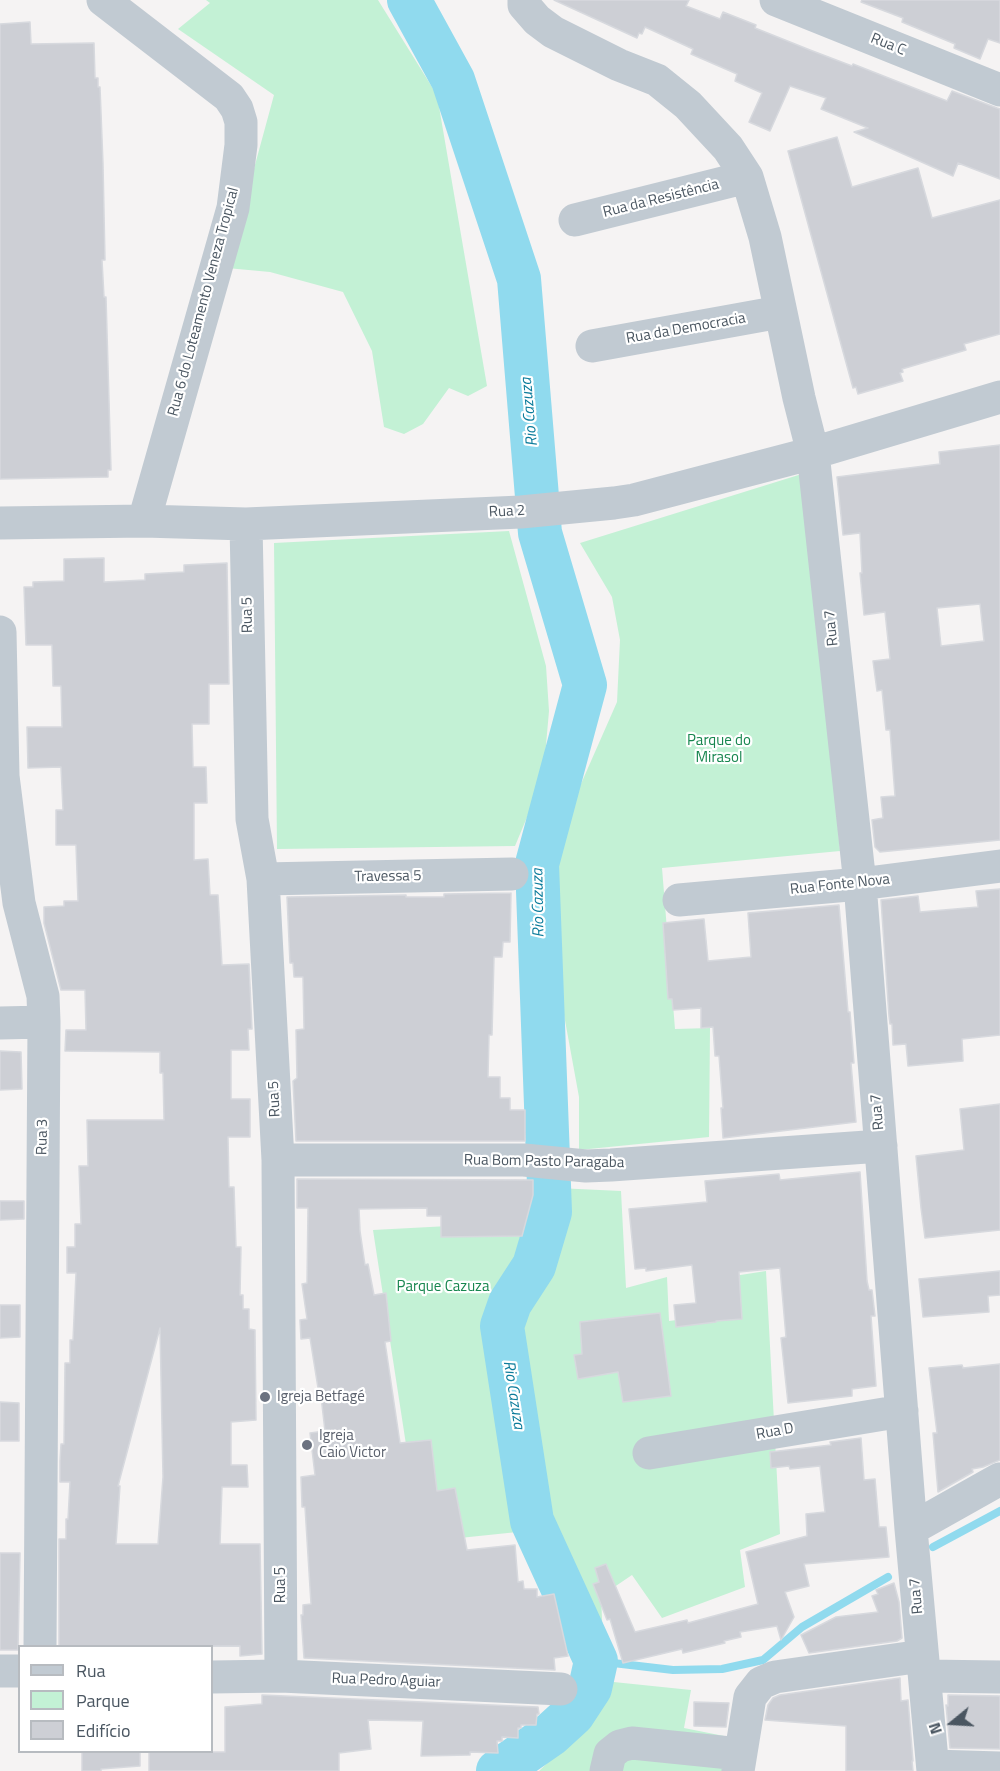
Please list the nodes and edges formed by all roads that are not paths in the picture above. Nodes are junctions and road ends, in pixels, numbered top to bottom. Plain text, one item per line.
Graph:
1 (103, 0) edge
2 (524, 0) edge
3 (776, 0) edge
4 (1000, 90) edge
5 (747, 177) junction
6 (575, 220) dead end
7 (780, 312) junction
8 (592, 346) dead end
9 (1000, 397) edge
10 (813, 453) junction
11 (144, 521) junction
12 (0, 524) edge
13 (246, 524) junction
14 (0, 632) edge
15 (1, 776) edge
16 (1000, 866) edge
17 (512, 874) dead end
18 (263, 879) junction
19 (860, 884) junction
20 (679, 900) dead end
21 (44, 1022) junction
22 (0, 1023) edge
23 (881, 1146) junction
24 (278, 1160) junction
25 (902, 1411) junction
26 (649, 1453) dead end
27 (1000, 1479) edge
28 (911, 1528) junction
29 (40, 1645) edge
30 (924, 1666) junction
31 (0, 1671) edge
32 (18, 1671) edge
33 (281, 1676) junction
34 (213, 1677) edge
35 (1000, 1677) edge
36 (561, 1689) dead end
37 (739, 1762) edge
38 (933, 1768) edge
39 (1000, 1768) edge
40 (606, 1771) edge

1 - 11 street, Rua 6 do Loteamento Veneza Tropical
2 - 5 street, Rua 7
3 - 4 street, Rua C
5 - 6 street, Rua da Resistência
5 - 7 street, Rua 7
7 - 8 street, Rua da Democracia
7 - 10 street, Rua 7
9 - 10 street, Rua 2
10 - 13 street, Rua 2
10 - 19 street, Rua 7
11 - 12 street, Rua 2
11 - 13 street, Rua 2
13 - 18 street, Rua 5
14 - 15 street, Rua 3
15 - 21 street, Rua 3
16 - 19 street, Rua Fonte Nova
17 - 18 street, Travessa 5
18 - 24 street, Rua 5
19 - 20 street, Rua Fonte Nova
19 - 23 street, Rua 7
21 - 22 street
21 - 29 street, Rua 3
23 - 24 street, Rua Bom Pasto Paragaba
23 - 25 street, Rua 7
24 - 33 street, Rua 5
25 - 26 street, Rua D
25 - 28 street, Rua 7
27 - 28 street
28 - 30 street, Rua 7
30 - 35 street
30 - 37 street
30 - 38 street, Rua 7
31 - 32 street
33 - 34 street, Rua Pedro Aguiar
33 - 36 street, Rua Pedro Aguiar
37 - 40 street
38 - 39 street

